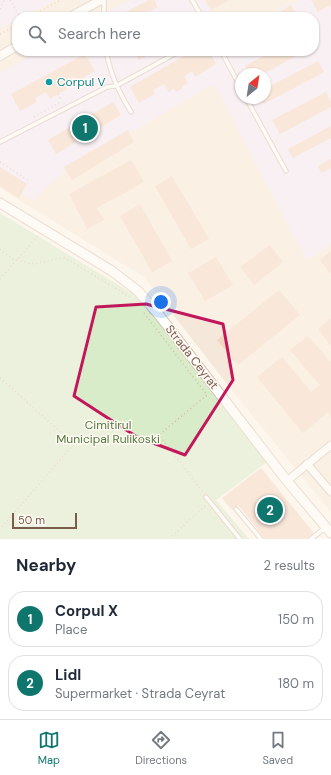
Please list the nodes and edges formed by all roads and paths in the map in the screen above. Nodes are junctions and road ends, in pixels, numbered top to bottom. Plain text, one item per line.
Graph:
1 (4, 0) edge
2 (15, 0) edge
3 (61, 0) edge
4 (103, 0) edge
5 (192, 0) edge
6 (11, 1) edge
7 (0, 9) edge
8 (17, 12) edge
9 (39, 12) edge
10 (80, 12) edge
11 (104, 12) edge
12 (199, 12) edge
13 (12, 27) edge
14 (0, 34) edge
15 (12, 49) edge
16 (0, 56) edge
17 (107, 56) edge
18 (171, 56) edge
19 (224, 56) edge
20 (235, 77) edge
21 (116, 86) junction
22 (58, 94) dead end
23 (249, 104) edge
24 (130, 112) dead end
25 (30, 119) dead end
26 (0, 142) edge
27 (0, 162) edge
28 (286, 171) dead end
29 (29, 181) dead end
30 (0, 204) edge
31 (42, 229) junction
32 (0, 249) edge
33 (16, 260) junction
34 (0, 279) edge
35 (134, 299) dead end
36 (143, 311) dead end
37 (0, 378) edge
38 (328, 447) edge
39 (331, 455) edge
40 (308, 464) junction
41 (287, 481) junction
42 (331, 492) edge
43 (206, 497) joint
44 (210, 501) junction
45 (236, 509) dead end
46 (0, 529) edge
47 (328, 530) edge
48 (170, 539) edge
49 (240, 539) edge
50 (261, 539) edge
51 (311, 539) edge

1 - 7 path
2 - 6 path
3 - 9 path
4 - 10 street
4 - 11 lane
5 - 12 lane
6 - 8 path
13 - 14 path
15 - 16 street
17 - 21 lane
18 - 21 lane
19 - 20 lane
21 - 24 lane
21 - 26 lane
22 - 25 path
23 - 28 lane
27 - 29 path
30 - 31 main road, Strada Ceyrat
31 - 33 path
31 - 41 main road, Strada Ceyrat
32 - 33 path
33 - 34 path
33 - 35 path
36 - 43 path
37 - 46 path
38 - 39 street
38 - 40 street
40 - 41 street
40 - 42 street
41 - 47 main road, Strada Ceyrat
43 - 44 lane
44 - 48 path
44 - 49 lane
45 - 50 lane
47 - 51 lane

